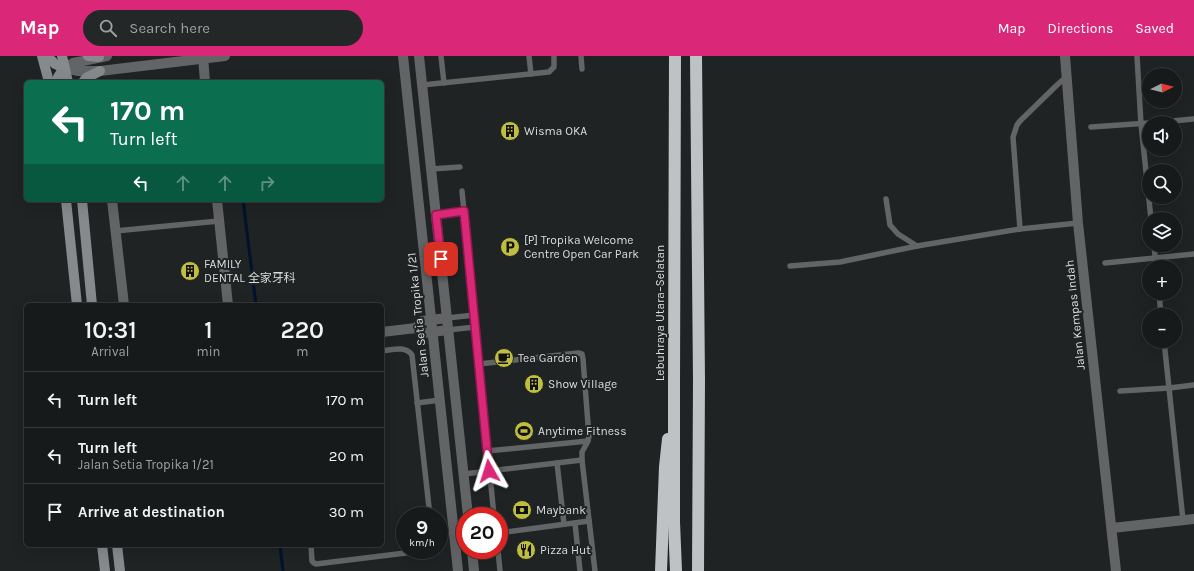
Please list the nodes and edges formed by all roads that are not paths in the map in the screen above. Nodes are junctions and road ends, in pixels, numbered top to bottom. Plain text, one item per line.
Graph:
1 (42, 56) edge
2 (47, 56) edge
3 (62, 56) edge
4 (88, 56) edge
5 (103, 56) edge
6 (225, 56) edge
7 (420, 56) edge
8 (441, 56) edge
9 (529, 56) edge
10 (554, 56) edge
11 (581, 56) edge
12 (675, 56) edge
13 (696, 56) edge
14 (1065, 56) edge
15 (1137, 56) edge
16 (203, 57) edge
17 (402, 58) edge
18 (64, 68) junction
19 (582, 69) dead end
20 (100, 71) junction
21 (531, 74) junction
22 (1066, 77) junction
23 (48, 80) edge
24 (57, 80) edge
25 (67, 80) edge
26 (84, 80) edge
27 (205, 80) edge
28 (444, 84) junction
29 (422, 85) junction
30 (1193, 119) dead end
31 (1182, 120) edge
32 (1141, 124) junction
33 (1091, 127) dead end
34 (460, 167) dead end
35 (431, 169) junction
36 (462, 191) dead end
37 (886, 199) dead end
38 (66, 202) edge
39 (82, 202) edge
40 (112, 202) edge
41 (217, 202) edge
42 (464, 211) junction
43 (1150, 212) edge
44 (436, 215) junction
45 (219, 221) junction
46 (1078, 223) junction
47 (1020, 229) junction
48 (116, 231) junction
49 (917, 246) junction
50 (1155, 252) edge
51 (1194, 254) edge
52 (1156, 258) junction
53 (1105, 263) dead end
54 (790, 266) dead end
55 (77, 303) edge
56 (92, 303) edge
57 (124, 303) edge
58 (228, 303) edge
59 (474, 315) junction
60 (447, 318) junction
61 (431, 320) junction
62 (475, 327) junction
63 (416, 328) junction
64 (448, 330) junction
65 (384, 332) edge
66 (433, 332) junction
67 (1165, 348) edge
68 (384, 351) edge
69 (479, 364) junction
70 (674, 382) junction
71 (1194, 385) edge
72 (1169, 388) junction
73 (1120, 391) dead end
74 (440, 400) junction
75 (417, 403) junction
76 (588, 441) junction
77 (487, 451) junction
78 (582, 460) junction
79 (557, 463) junction
80 (489, 471) junction
81 (464, 474) junction
82 (429, 507) edge
83 (467, 507) edge
84 (493, 507) edge
85 (1194, 519) edge
86 (1183, 520) junction
87 (589, 521) junction
88 (674, 522) junction
89 (574, 523) junction
90 (564, 524) junction
91 (1112, 528) junction
92 (508, 532) edge
93 (102, 547) edge
94 (117, 547) edge
95 (311, 547) edge
96 (396, 554) edge
97 (473, 559) edge
98 (499, 559) edge
99 (105, 571) edge
100 (120, 571) edge
101 (458, 571) edge
102 (474, 571) edge
103 (500, 571) edge
104 (580, 571) edge
105 (595, 571) edge
106 (661, 571) edge
107 (672, 571) edge
108 (676, 571) edge
109 (698, 571) edge
110 (1116, 571) edge

1 - 23 main road
2 - 18 main road
3 - 18 main road
4 - 5 main road
5 - 18 street
6 - 16 street
7 - 29 street
8 - 28 lane
9 - 21 lane
10 - 21 lane
11 - 19 lane
12 - 70 highway, Lebuhraya Utara–Selatan
13 - 109 highway
14 - 22 street, Jalan Kempas Indah
15 - 32 lane
16 - 20 street
16 - 27 street
17 - 61 street, Jalan Setia Tropika 1/21
18 - 20 street
18 - 24 main road
18 - 25 main road
20 - 26 main road
21 - 28 lane
22 - 46 street, Jalan Kempas Indah
22 - 47 lane
28 - 29 lane
29 - 35 street
30 - 31 lane
32 - 33 lane
32 - 43 lane
34 - 35 lane
35 - 44 street
36 - 42 lane
37 - 49 lane
38 - 55 main road
39 - 56 main road
40 - 48 street
41 - 45 street
42 - 44 lane
42 - 59 lane
44 - 60 street
45 - 48 lane
45 - 58 street
46 - 47 lane
46 - 91 street, Jalan Kempas Indah
47 - 49 lane
48 - 57 street
49 - 54 lane
50 - 52 lane
51 - 52 lane
52 - 53 lane
59 - 60 lane
59 - 62 lane
60 - 61 street
60 - 64 street
61 - 63 street
61 - 66 street, Jalan Setia Tropika 1/21
62 - 64 lane
62 - 69 lane
63 - 65 street
63 - 66 street
64 - 66 street
64 - 81 street
66 - 74 street, Jalan Setia Tropika 1/21
67 - 72 lane
68 - 75 lane
69 - 76 lane
69 - 77 lane
70 - 88 highway, Lebuhraya Utara–Selatan
70 - 106 highway
71 - 72 lane
72 - 73 lane
72 - 86 lane
74 - 75 lane
74 - 101 street, Jalan Setia Tropika 1/21
75 - 82 lane
76 - 77 lane
76 - 78 lane
77 - 80 lane
78 - 79 lane
78 - 87 lane
79 - 80 lane
79 - 90 lane
80 - 81 lane
80 - 84 lane
81 - 83 street
85 - 86 street
86 - 91 street
87 - 89 lane
87 - 105 lane
88 - 107 highway
88 - 108 highway, Lebuhraya Utara–Selatan
89 - 90 lane
89 - 104 lane
90 - 92 lane
91 - 110 street, Jalan Kempas Indah
93 - 99 main road
94 - 100 main road
95 - 96 lane
97 - 102 street
98 - 103 lane

